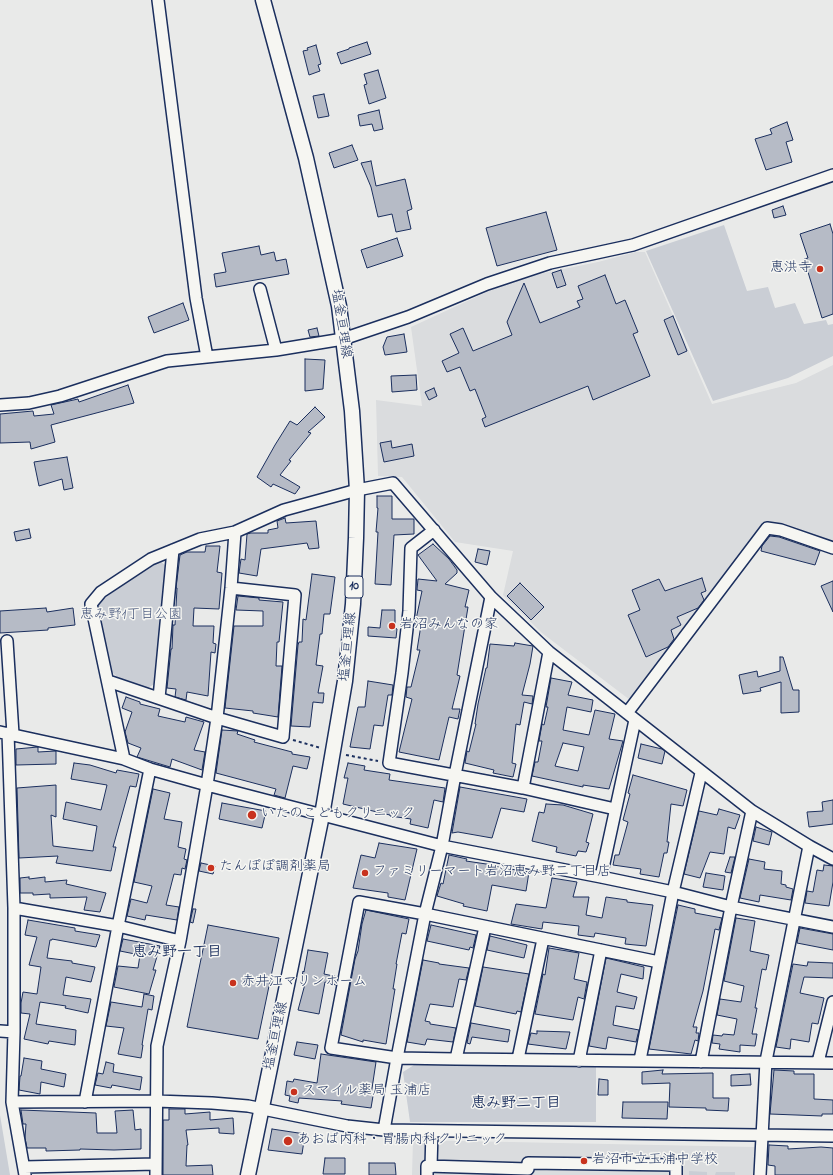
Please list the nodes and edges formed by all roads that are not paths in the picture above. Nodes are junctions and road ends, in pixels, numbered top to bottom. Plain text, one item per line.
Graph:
1 (158, 0) edge
2 (263, 0) edge
3 (833, 175) edge
4 (260, 289) dead end
5 (343, 339) junction
6 (276, 350) junction
7 (206, 357) junction
8 (0, 405) edge
9 (357, 490) junction
10 (434, 530) junction
11 (235, 532) junction
12 (833, 548) edge
13 (173, 550) junction
14 (231, 588) junction
15 (491, 597) junction
16 (7, 641) dead end
17 (550, 652) junction
18 (108, 681) junction
19 (159, 698) junction
20 (631, 716) junction
21 (217, 718) junction
22 (7, 733) edge
23 (124, 759) junction
24 (150, 769) junction
25 (701, 773) junction
26 (455, 775) junction
27 (207, 785) junction
28 (523, 788) junction
29 (615, 810) junction
30 (752, 812) junction
31 (322, 814) junction
32 (442, 846) junction
33 (809, 846) junction
34 (833, 859) edge
35 (601, 876) junction
36 (673, 892) junction
37 (731, 907) junction
38 (14, 908) junction
39 (425, 914) junction
40 (794, 920) junction
41 (118, 926) junction
42 (485, 927) junction
43 (833, 928) edge
44 (543, 939) junction
45 (180, 941) junction
46 (601, 950) junction
47 (660, 962) junction
48 (833, 1002) edge
49 (0, 1031) edge
50 (14, 1032) junction
51 (397, 1058) junction
52 (518, 1059) junction
53 (456, 1060) junction
54 (640, 1060) junction
55 (579, 1061) junction
56 (766, 1061) junction
57 (701, 1062) junction
58 (818, 1062) junction
59 (833, 1062) edge
60 (156, 1101) junction
61 (12, 1102) junction
62 (85, 1102) junction
63 (262, 1109) junction
64 (384, 1130) junction
65 (432, 1131) junction
66 (762, 1135) junction
67 (833, 1136) edge
68 (156, 1170) edge
69 (25, 1171) edge
70 (429, 1171) edge
71 (248, 1175) edge
72 (676, 1175) edge
73 (760, 1175) edge

1 - 7 street
2 - 5 main road, 塩釜亘理線 / 10
3 - 5 street
4 - 6 street
5 - 6 street
5 - 9 main road, 塩釜亘理線 / 10
6 - 7 street
7 - 8 street
9 - 10 street
9 - 11 street
9 - 31 main road, 塩釜亘理線 / 10
10 - 15 street
10 - 26 street
11 - 13 street
11 - 14 street
12 - 20 street
13 - 18 street
13 - 19 street
14 - 21 street
14 - 21 street
15 - 17 street
15 - 26 street
16 - 22 street
17 - 20 street
17 - 28 street
18 - 19 street
18 - 23 street
19 - 21 street
20 - 25 street
20 - 29 street
21 - 27 street
22 - 23 street
22 - 38 street
23 - 24 street
24 - 27 street
24 - 41 street
25 - 30 street
25 - 36 street
26 - 28 street
26 - 32 street
27 - 31 street
27 - 45 street
28 - 29 street
29 - 35 street
30 - 33 street
30 - 37 street
31 - 32 street
31 - 63 main road, 塩釜亘理線 / 10
32 - 35 street
32 - 39 street
33 - 34 street
33 - 40 street
35 - 36 street
36 - 37 street
36 - 47 street
37 - 40 street
37 - 57 street
38 - 41 street
38 - 50 street
39 - 42 street
39 - 51 street
39 - 51 street
40 - 43 street
40 - 56 street
41 - 45 street
41 - 62 street
42 - 44 street
42 - 53 street
44 - 46 street
44 - 52 street
45 - 60 street
46 - 47 street
46 - 55 street
47 - 54 street
48 - 58 street
49 - 50 street
50 - 61 street
51 - 53 street
51 - 64 street
52 - 53 street
52 - 55 street
54 - 55 street
54 - 57 street
56 - 57 street
56 - 58 street
56 - 66 street
58 - 59 street
60 - 62 street
60 - 63 street
60 - 68 street
61 - 62 street
61 - 69 street
63 - 64 street
63 - 71 main road, 塩釜亘理線 / 10
64 - 65 street
65 - 66 street
65 - 70 street
66 - 67 street
66 - 73 street
68 - 69 street
70 - 72 street

